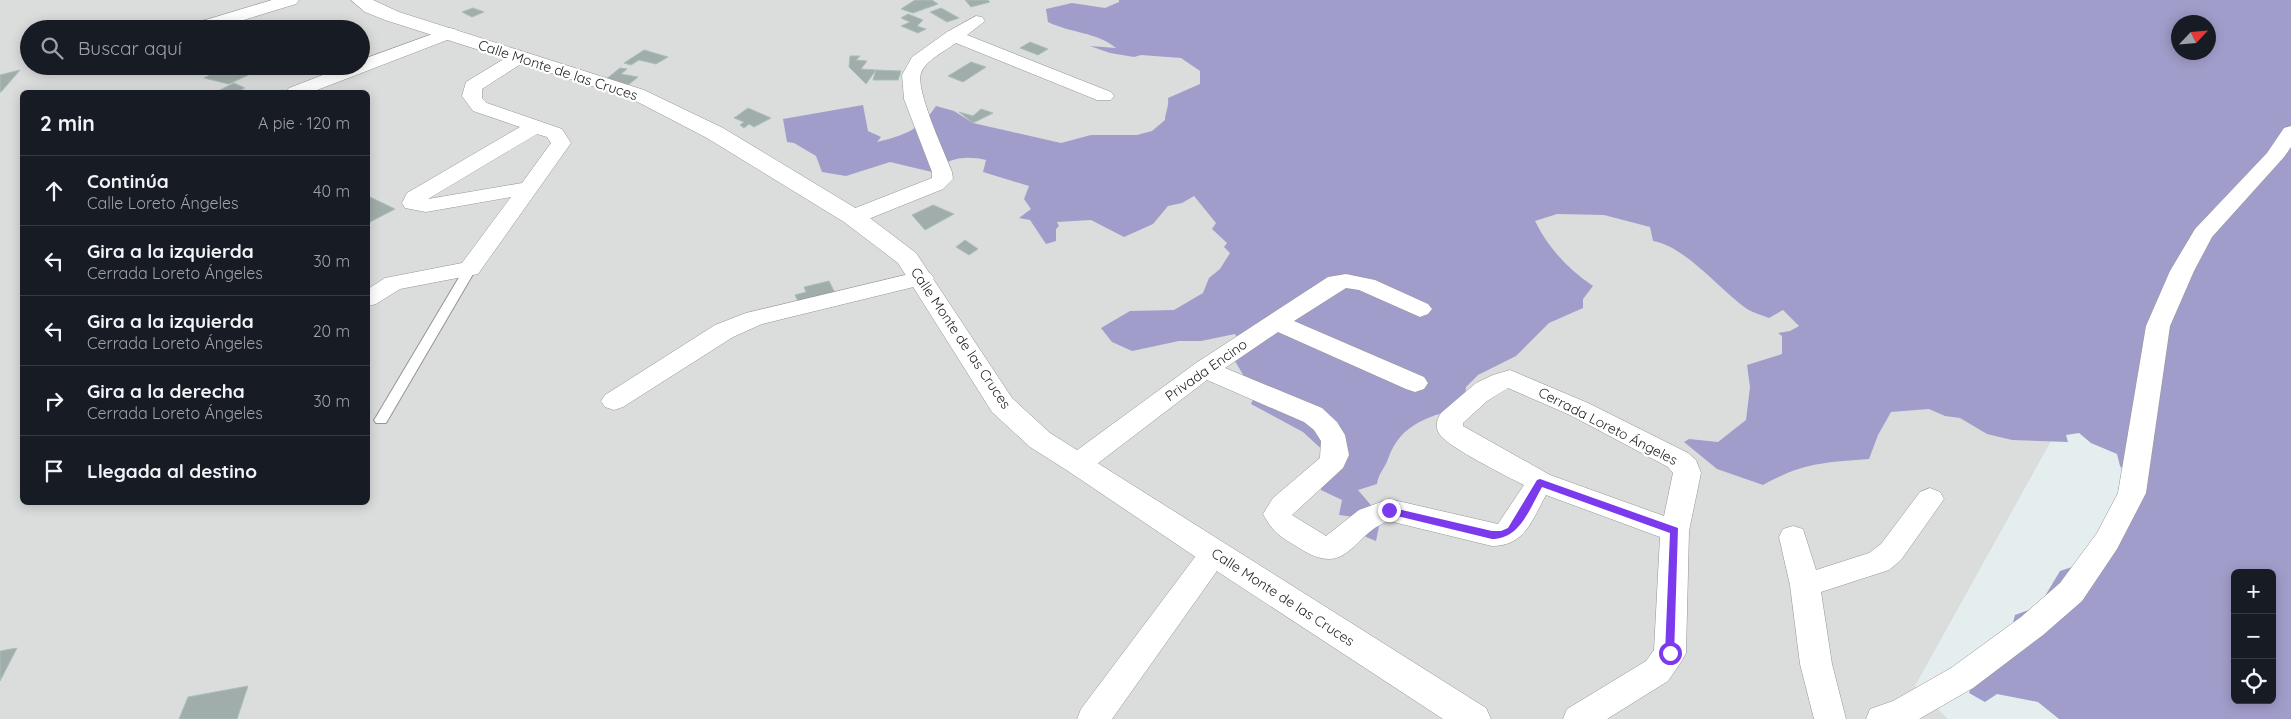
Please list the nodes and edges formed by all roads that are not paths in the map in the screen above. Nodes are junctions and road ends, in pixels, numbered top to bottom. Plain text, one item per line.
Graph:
1 (290, 0) edge
2 (360, 0) edge
3 (224, 20) edge
4 (976, 21) dead end
5 (449, 34) junction
6 (953, 36) junction
7 (518, 58) junction
8 (370, 64) edge
9 (341, 75) edge
10 (301, 90) edge
11 (1104, 96) dead end
12 (536, 126) junction
13 (2291, 132) edge
14 (527, 188) junction
15 (853, 218) junction
16 (470, 269) junction
17 (922, 278) junction
18 (370, 298) edge
19 (1420, 309) dead end
20 (1276, 322) junction
21 (1205, 370) junction
22 (1415, 383) dead end
23 (614, 401) dead end
24 (381, 420) dead end
25 (1080, 462) junction
26 (1540, 482) junction
27 (1930, 500) dead end
28 (1675, 531) junction
29 (1793, 537) dead end
30 (1214, 553) junction
31 (1805, 585) junction
32 (1093, 719) edge
33 (1473, 719) edge
34 (1580, 719) edge
35 (1830, 719) edge
36 (1882, 719) edge

1 - 3 street
2 - 5 street, Calle Monte de las Cruces
4 - 6 street
5 - 7 street, Calle Monte de las Cruces
5 - 8 street
6 - 11 street
6 - 15 street
7 - 12 street
7 - 15 street, Calle Monte de las Cruces
9 - 10 street
12 - 14 street
12 - 14 street
13 - 36 street
14 - 16 street
15 - 17 street, Calle Monte de las Cruces
16 - 18 street
16 - 24 lane
17 - 23 street
17 - 25 street, Calle Monte de las Cruces
19 - 20 street, Privada Encino
20 - 21 street, Privada Encino
20 - 22 street
21 - 25 street, Privada Encino
21 - 26 street
25 - 30 street, Calle Monte de las Cruces
26 - 28 street, Cerrada Loreto Ángeles
26 - 28 street, Cerrada Loreto Ángeles
27 - 31 street
28 - 34 street
29 - 31 street
30 - 32 street
30 - 33 street, Calle Monte de las Cruces
31 - 35 street

